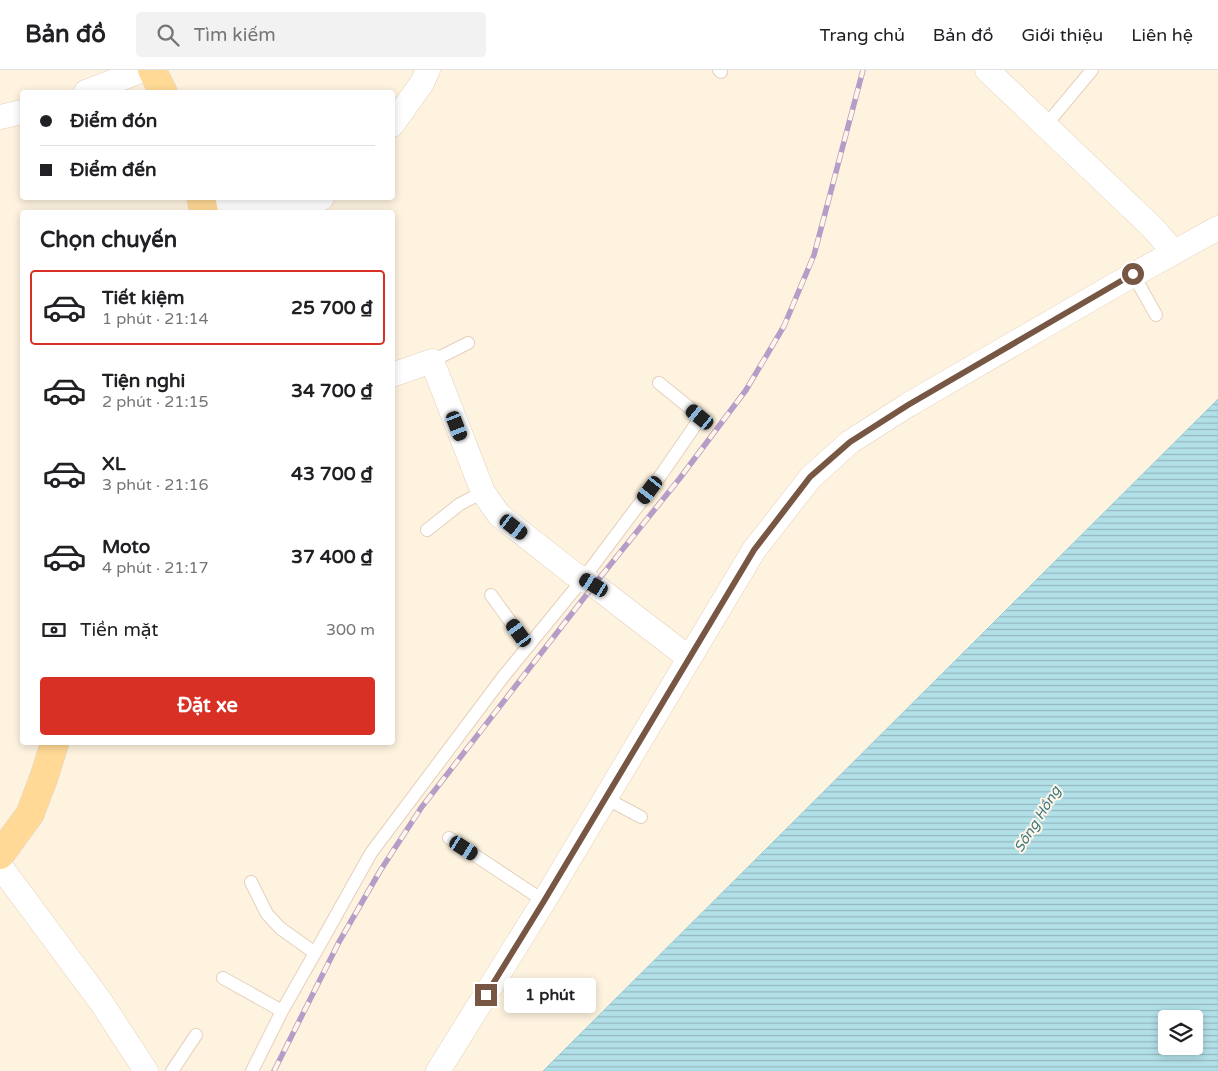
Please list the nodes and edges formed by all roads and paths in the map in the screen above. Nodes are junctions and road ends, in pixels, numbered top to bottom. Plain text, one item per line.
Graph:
1 (143, 70) edge
2 (152, 70) edge
3 (428, 70) edge
4 (987, 70) edge
5 (1092, 70) edge
6 (91, 90) edge
7 (162, 90) edge
8 (20, 112) edge
9 (0, 117) edge
10 (395, 121) edge
11 (1046, 125) junction
12 (317, 200) edge
13 (203, 207) edge
14 (1218, 228) edge
15 (1174, 252) junction
16 (1133, 274) junction
17 (1156, 315) dead end
18 (468, 343) dead end
19 (432, 361) junction
20 (395, 375) edge
21 (659, 383) dead end
22 (483, 492) junction
23 (428, 530) dead end
24 (583, 579) junction
25 (490, 595) dead end
26 (528, 646) junction
27 (689, 658) junction
28 (54, 745) edge
29 (605, 798) junction
30 (641, 817) dead end
31 (448, 838) dead end
32 (0, 855) edge
33 (0, 866) edge
34 (251, 882) dead end
35 (544, 901) junction
36 (315, 953) junction
37 (223, 978) dead end
38 (282, 1011) junction
39 (196, 1035) dead end
40 (146, 1071) edge
41 (172, 1071) edge
42 (252, 1071) edge
43 (438, 1071) edge

1 - 6 street
2 - 7 main road
3 - 10 street
4 - 11 street
5 - 11 lane
8 - 9 street
11 - 15 street
12 - 13 street
14 - 15 street
15 - 16 street
16 - 17 lane
16 - 27 street
18 - 19 lane
19 - 20 street
19 - 22 street
21 - 24 lane
22 - 23 lane
22 - 24 street
24 - 26 lane
24 - 27 street
25 - 26 lane
26 - 36 lane
27 - 29 street
28 - 32 main road
29 - 30 lane
29 - 35 street
31 - 35 lane
33 - 40 street
34 - 36 lane
35 - 43 street
36 - 38 lane
37 - 38 lane
38 - 42 lane
39 - 41 lane

